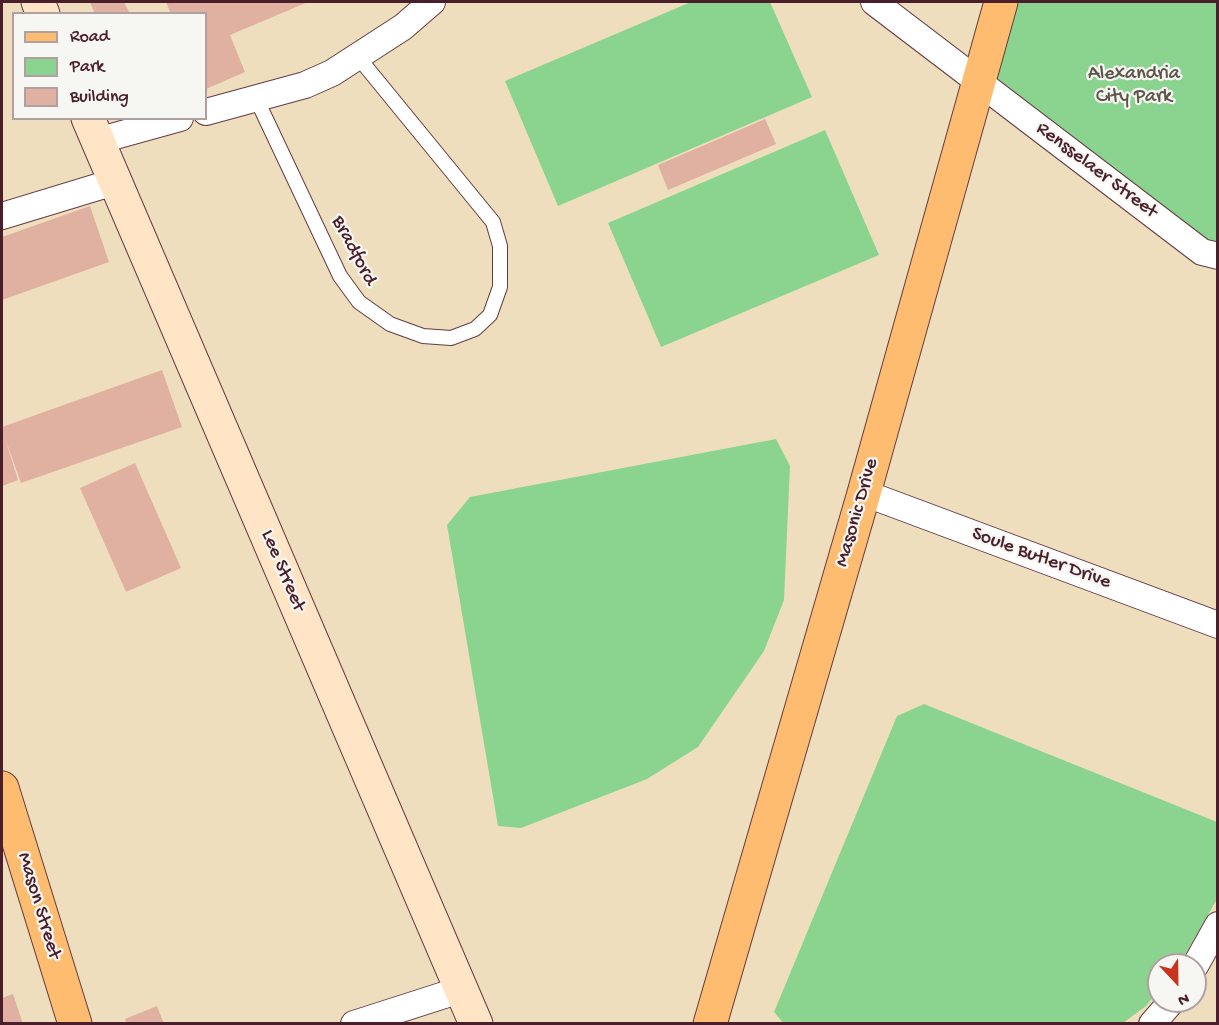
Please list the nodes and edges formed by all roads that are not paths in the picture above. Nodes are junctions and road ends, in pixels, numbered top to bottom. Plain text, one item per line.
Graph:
1 (432, 2) edge
2 (874, 2) edge
3 (1001, 2) edge
4 (358, 57) junction
5 (977, 81) junction
6 (256, 98) junction
7 (207, 112) edge
8 (166, 120) edge
9 (93, 130) edge
10 (114, 182) junction
11 (2, 216) edge
12 (1218, 256) edge
13 (864, 493) junction
14 (1218, 625) edge
15 (2, 788) edge
16 (1218, 925) edge
17 (1202, 953) edge
18 (462, 989) junction
19 (75, 1023) edge
20 (354, 1023) edge
21 (476, 1023) edge
22 (711, 1023) edge

1 - 4 street
2 - 5 street, Rensselaer Street
3 - 5 main road, Masonic Drive
4 - 6 street
4 - 6 lane, Bradford
5 - 12 street, Rensselaer Street
5 - 13 main road, Masonic Drive
6 - 7 street
8 - 9 street
9 - 10 street, Lee Street
10 - 11 street
10 - 18 street, Lee Street
13 - 14 street, Soule Butler Drive
13 - 22 main road, Masonic Drive
15 - 19 main road, Mason Street
16 - 17 street
18 - 20 street
18 - 21 street, Lee Street

